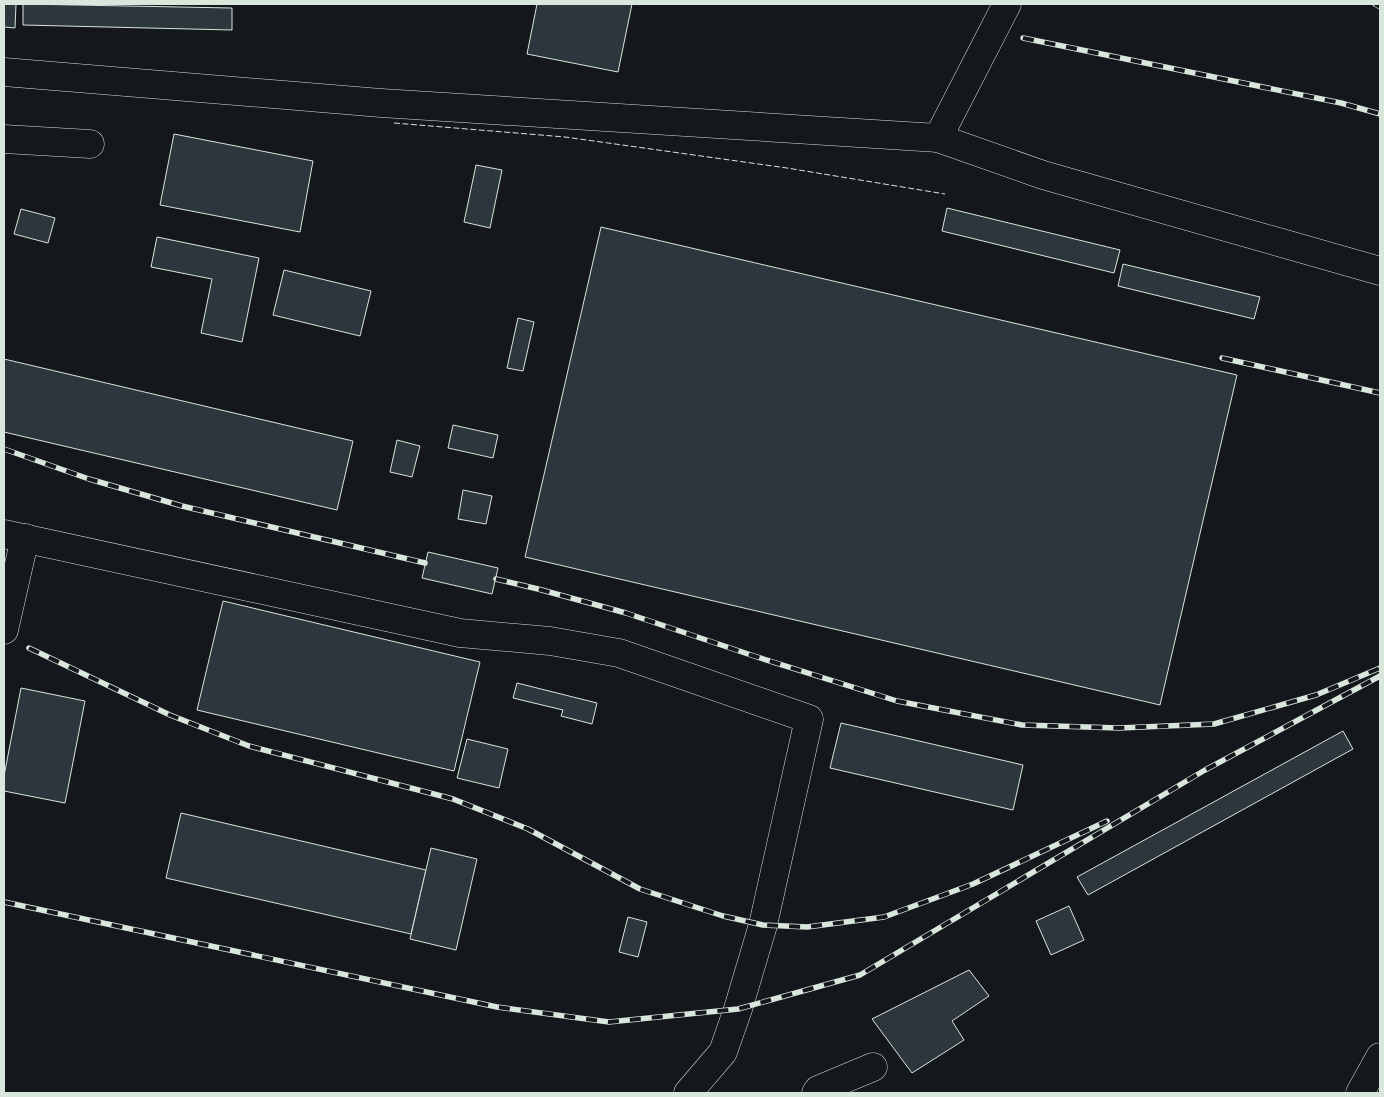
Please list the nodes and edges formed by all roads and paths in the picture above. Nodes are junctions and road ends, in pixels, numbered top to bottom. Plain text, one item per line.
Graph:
1 (1007, 4) edge
2 (4, 72) edge
3 (938, 138) junction
4 (4, 139) edge
5 (90, 144) dead end
6 (1380, 271) edge
7 (15, 536) edge
8 (4, 630) edge
9 (1380, 1057) edge
10 (873, 1067) dead end
11 (688, 1093) edge
12 (816, 1093) edge
13 (1360, 1093) edge

1 - 3 street
2 - 3 street
3 - 6 street
4 - 5 street
7 - 8 street
7 - 11 street
9 - 13 street
10 - 12 street

